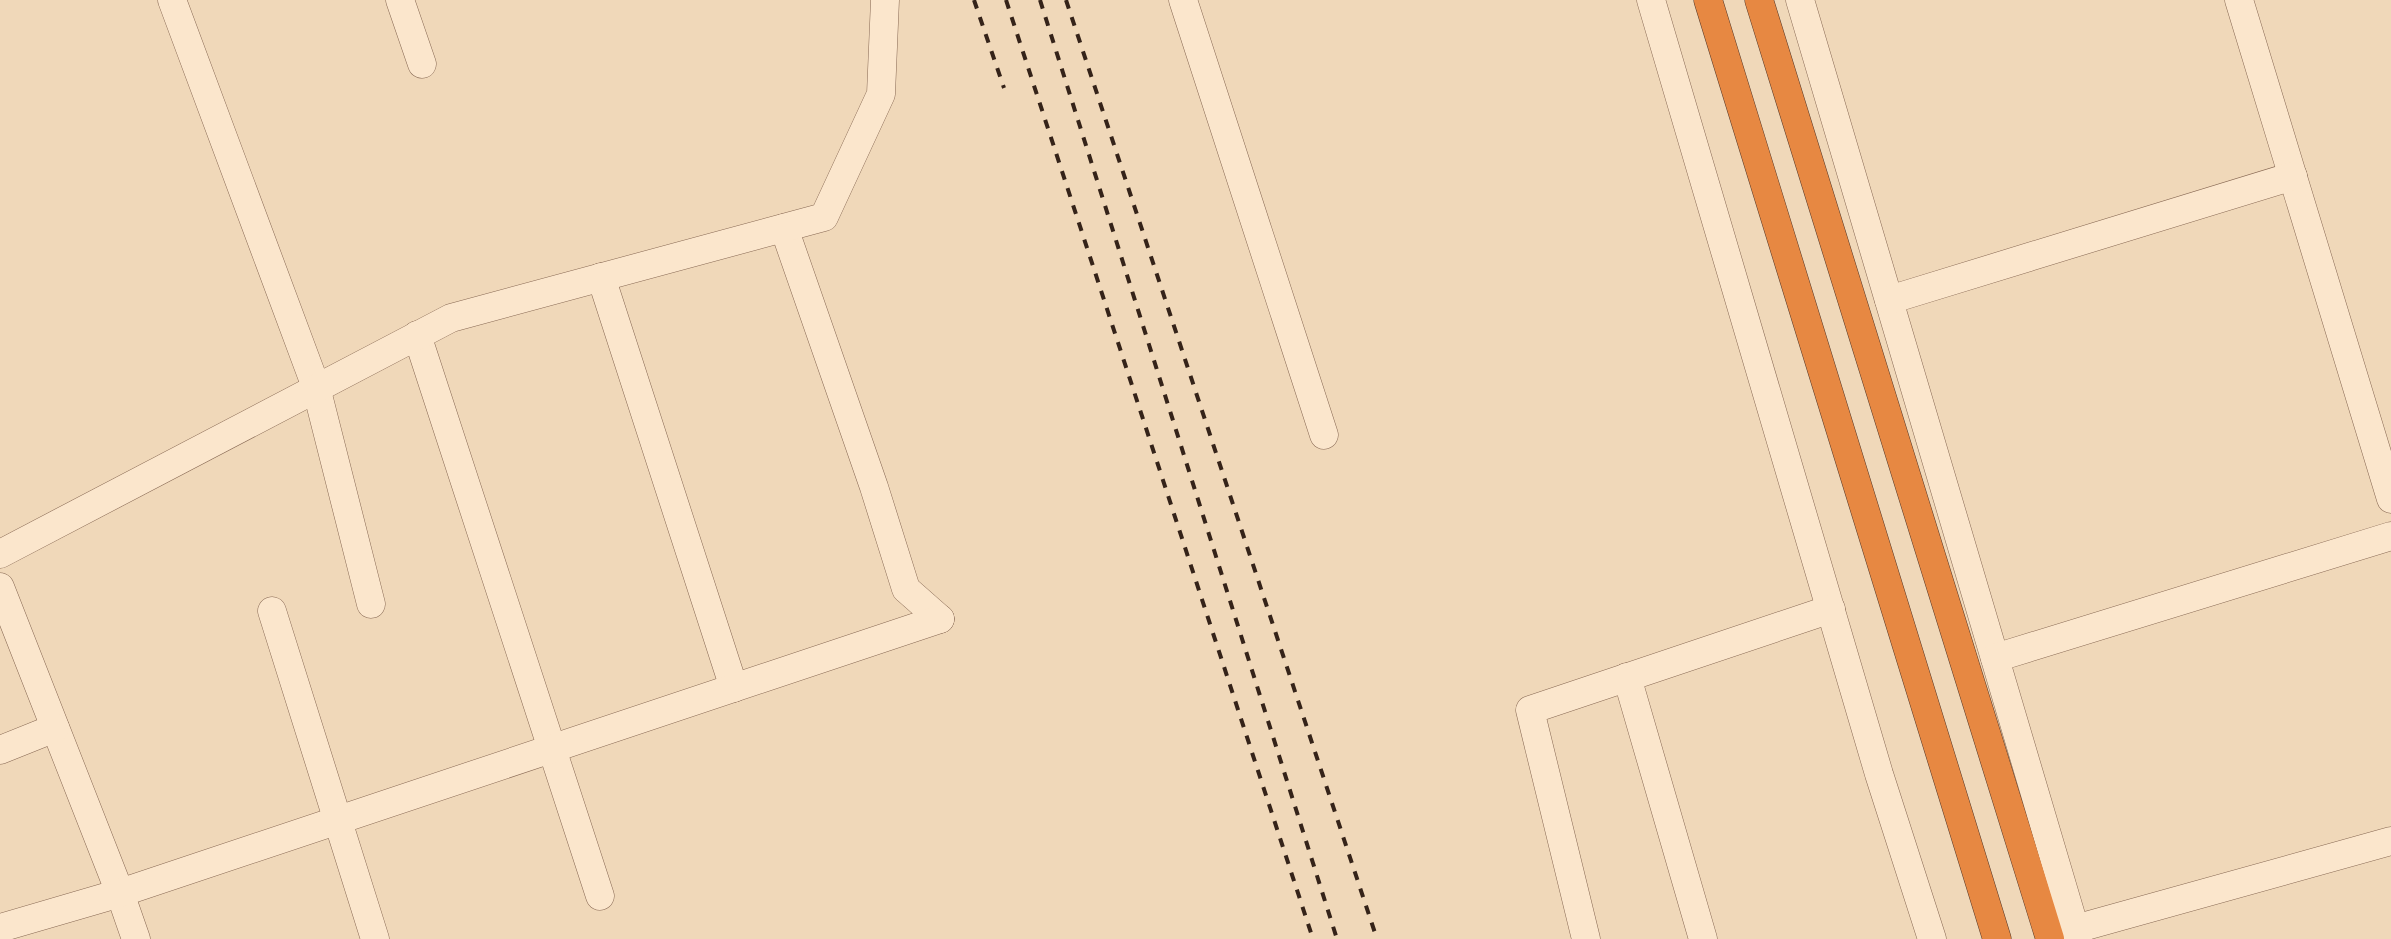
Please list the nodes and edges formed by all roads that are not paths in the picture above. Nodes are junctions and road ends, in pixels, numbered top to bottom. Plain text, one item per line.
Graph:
1 (172, 0) edge
2 (400, 0) edge
3 (885, 0) edge
4 (1183, 0) edge
5 (1651, 0) edge
6 (1708, 0) edge
7 (1759, 0) edge
8 (1800, 0) edge
9 (2239, 0) edge
10 (422, 64) dead end
11 (2293, 176) junction
12 (784, 228) junction
13 (601, 277) junction
14 (1889, 300) junction
15 (417, 335) junction
16 (316, 387) junction
17 (1324, 435) dead end
18 (2391, 499) edge
19 (2391, 536) edge
20 (0, 554) edge
21 (0, 588) edge
22 (371, 604) dead end
23 (1831, 609) junction
24 (272, 611) dead end
25 (1995, 658) junction
26 (1627, 677) junction
27 (734, 688) junction
28 (55, 728) junction
29 (552, 749) junction
30 (0, 750) edge
31 (338, 821) junction
32 (2391, 841) edge
33 (120, 893) junction
34 (600, 896) dead end
35 (0, 928) edge
36 (2068, 936) edge
37 (136, 939) edge
38 (375, 939) edge
39 (1586, 939) edge
40 (1703, 939) edge
41 (1932, 939) edge
42 (1997, 939) edge

1 - 16 street
2 - 10 street
3 - 12 street
4 - 17 street
5 - 23 street
6 - 42 highway
7 - 36 highway
8 - 14 street
9 - 11 street
11 - 14 street
11 - 18 street
12 - 13 street
12 - 27 street
13 - 15 street
13 - 27 street
14 - 25 street
15 - 16 street
15 - 29 street
16 - 20 street
16 - 22 street
19 - 25 street
21 - 28 street
23 - 26 street
23 - 41 street
24 - 31 street
25 - 36 street
26 - 39 street
26 - 40 street
27 - 29 street
28 - 30 street
28 - 33 street
29 - 31 street
29 - 34 street
31 - 33 street
31 - 38 street
32 - 36 street
33 - 35 street
33 - 37 street

